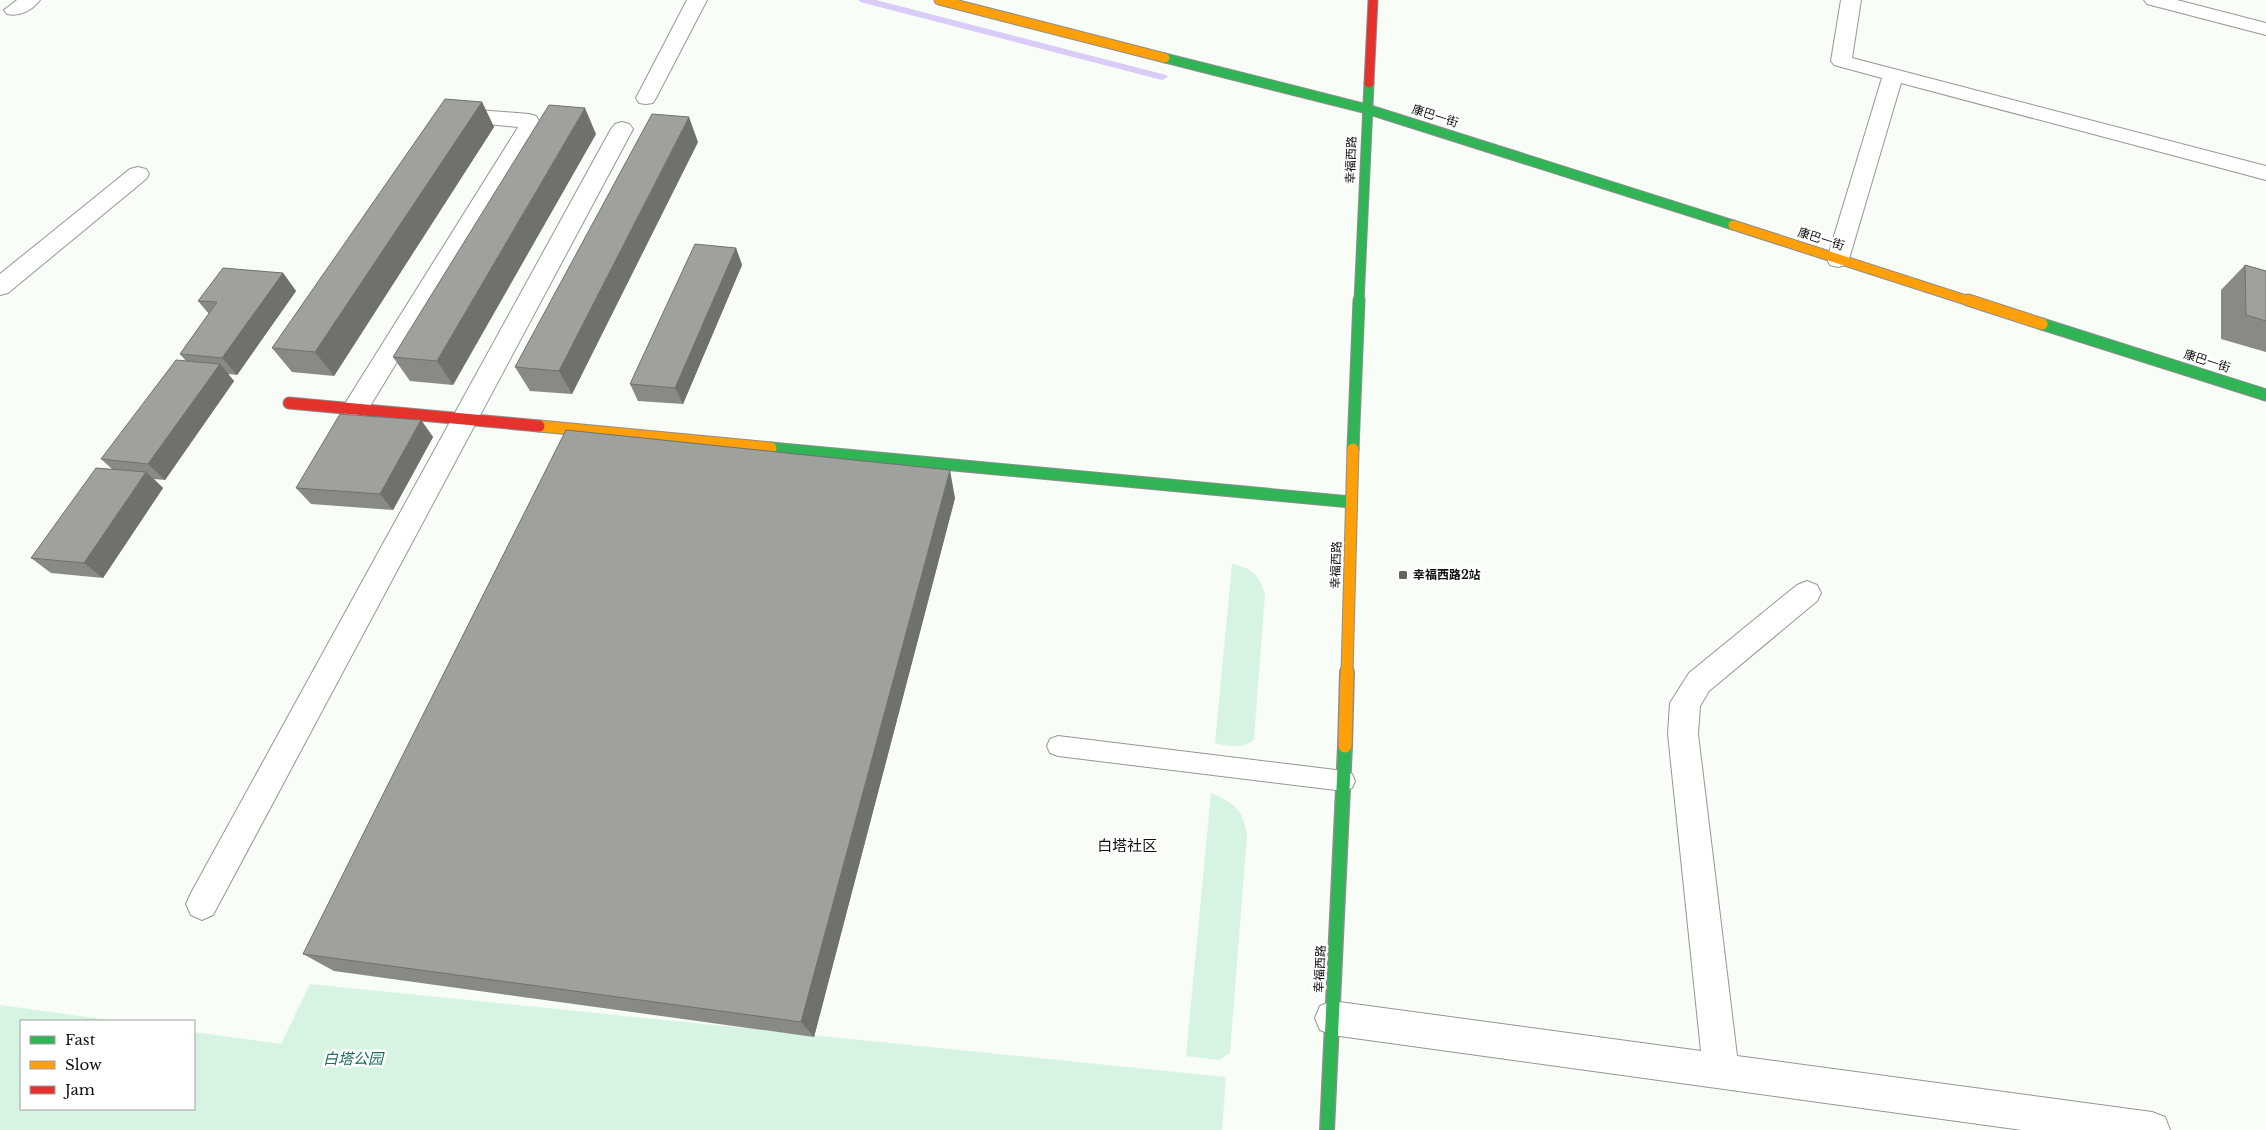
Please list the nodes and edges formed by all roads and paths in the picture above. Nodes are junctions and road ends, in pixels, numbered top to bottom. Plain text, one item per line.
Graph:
1 (697, 0) edge
2 (939, 0) edge
3 (1372, 0) edge
4 (1851, 0) edge
5 (2154, 0) edge
6 (2266, 29) edge
7 (1893, 75) junction
8 (646, 98) dead end
9 (1367, 109) junction
10 (448, 115) edge
11 (622, 129) dead end
12 (2266, 173) edge
13 (138, 174) dead end
14 (1838, 259) junction
15 (0, 287) edge
16 (2266, 395) edge
17 (289, 403) dead end
18 (355, 409) junction
19 (464, 419) junction
20 (1351, 502) junction
21 (1807, 593) dead end
22 (1058, 746) dead end
23 (1344, 781) junction
24 (202, 904) dead end
25 (1332, 1018) junction
26 (1721, 1072) junction
27 (1327, 1130) edge
28 (2152, 1130) edge

1 - 8 street
2 - 9 main road, 康巴一街
3 - 9 main road, 幸福西路
4 - 7 street
5 - 6 street
7 - 12 street
7 - 14 street
9 - 14 main road, 康巴一街
9 - 20 main road, 幸福西路
10 - 18 street
11 - 19 street
13 - 15 street
14 - 16 main road, 康巴一街
17 - 18 main road
18 - 19 main road
19 - 20 main road
19 - 24 street
20 - 23 main road, 幸福西路
21 - 26 street
22 - 23 lane
23 - 25 main road, 幸福西路
25 - 26 street
25 - 27 main road, 幸福西路
26 - 28 street

